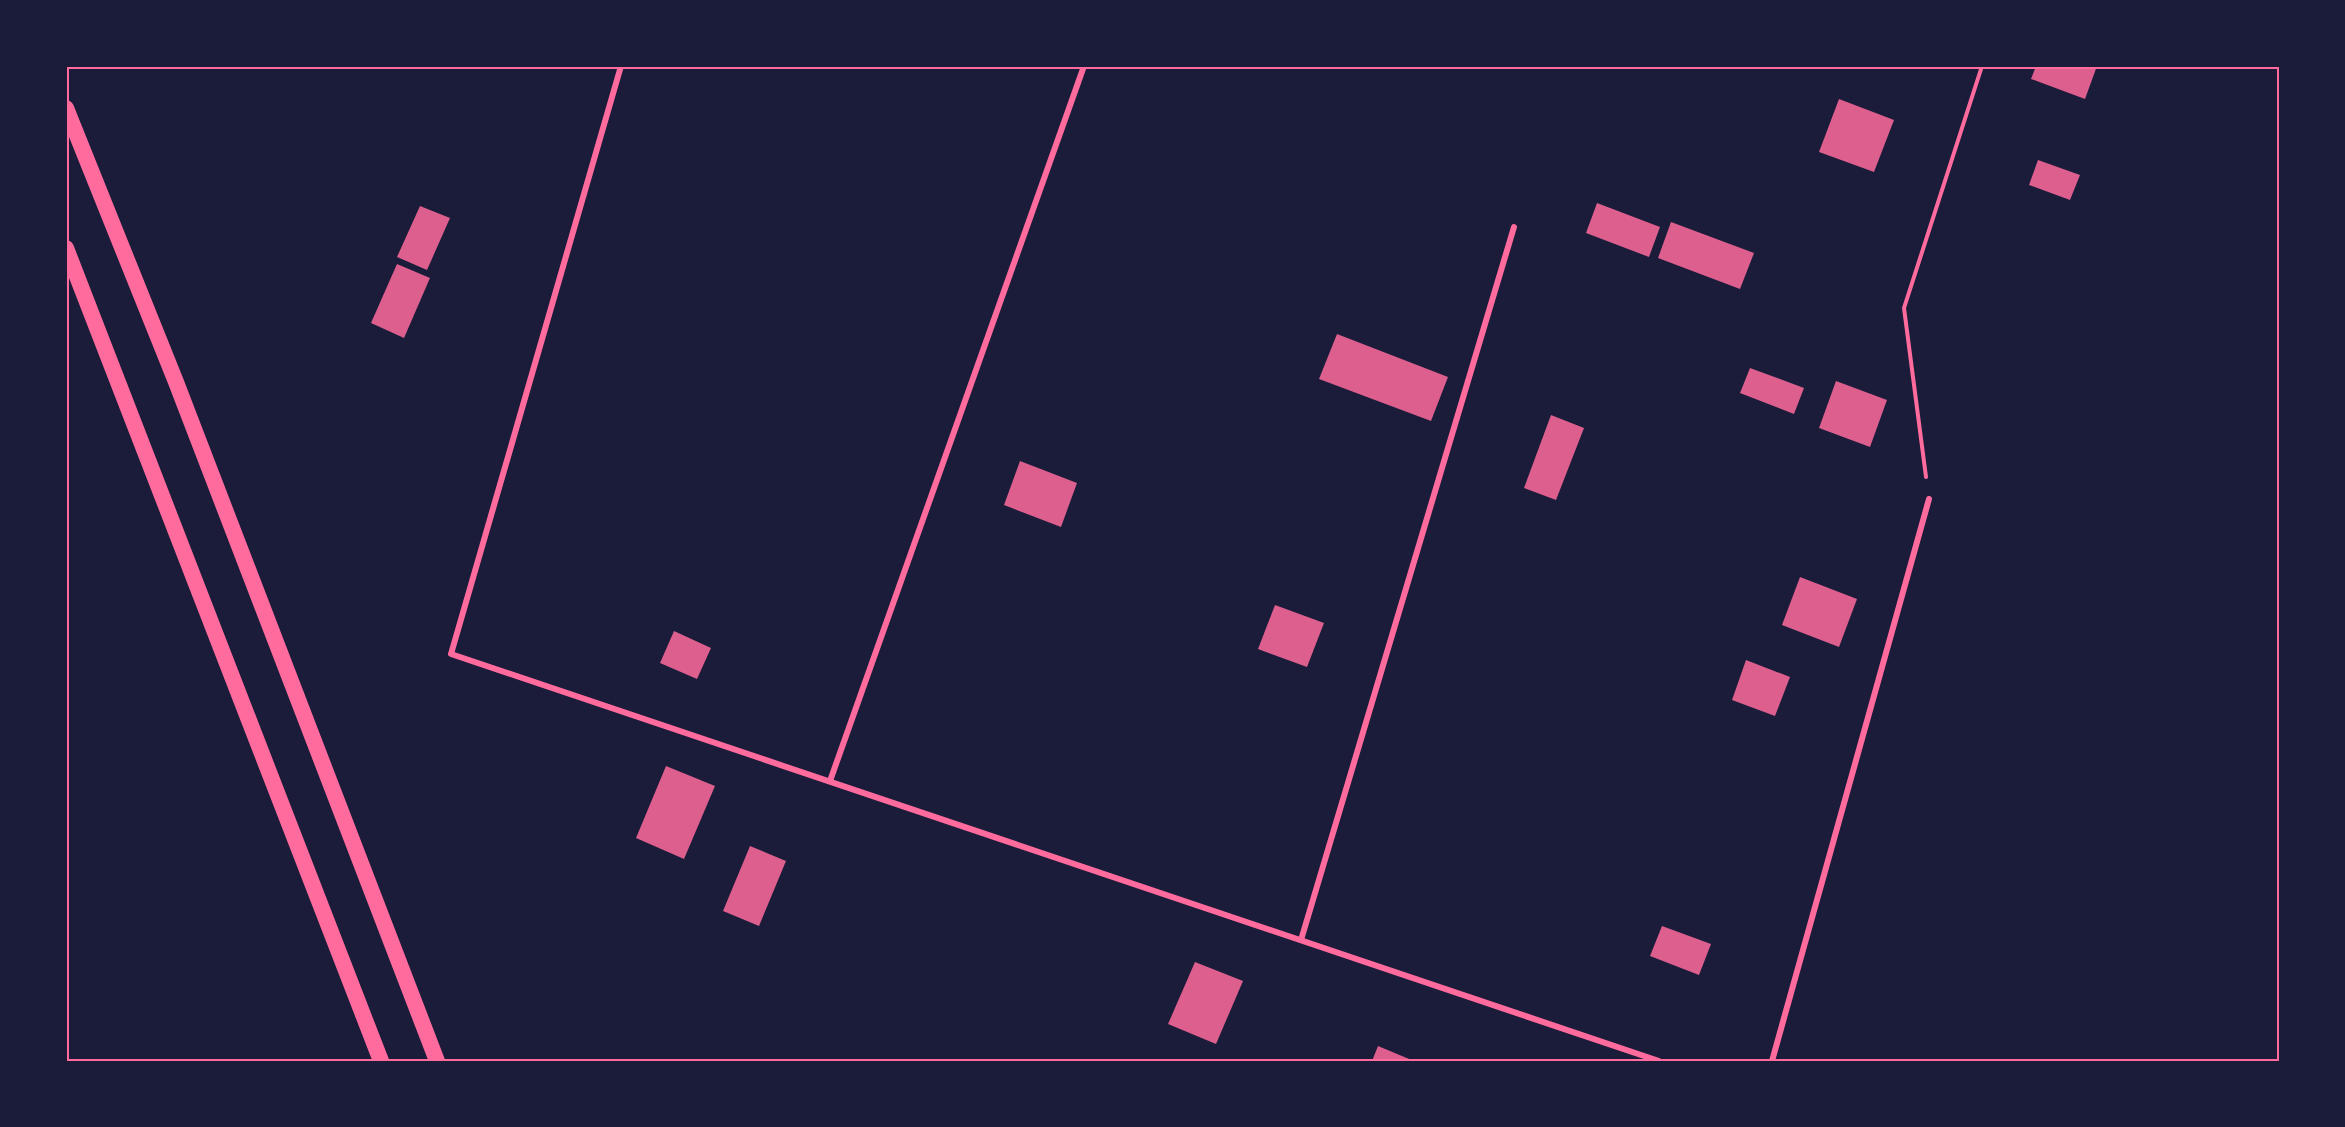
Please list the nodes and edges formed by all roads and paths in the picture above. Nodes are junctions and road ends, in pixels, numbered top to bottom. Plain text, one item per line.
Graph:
1 (621, 66) edge
2 (1084, 66) edge
3 (1982, 66) edge
4 (66, 108) edge
5 (1514, 227) dead end
6 (66, 248) edge
7 (1929, 499) joint
8 (830, 781) junction
9 (1301, 940) junction
10 (381, 1061) edge
11 (437, 1061) edge
12 (1659, 1061) edge
13 (1772, 1061) edge

1 - 8 street
2 - 8 street
3 - 7 path
4 - 11 highway
5 - 9 street
6 - 10 highway
7 - 13 street
8 - 9 street
9 - 12 street

